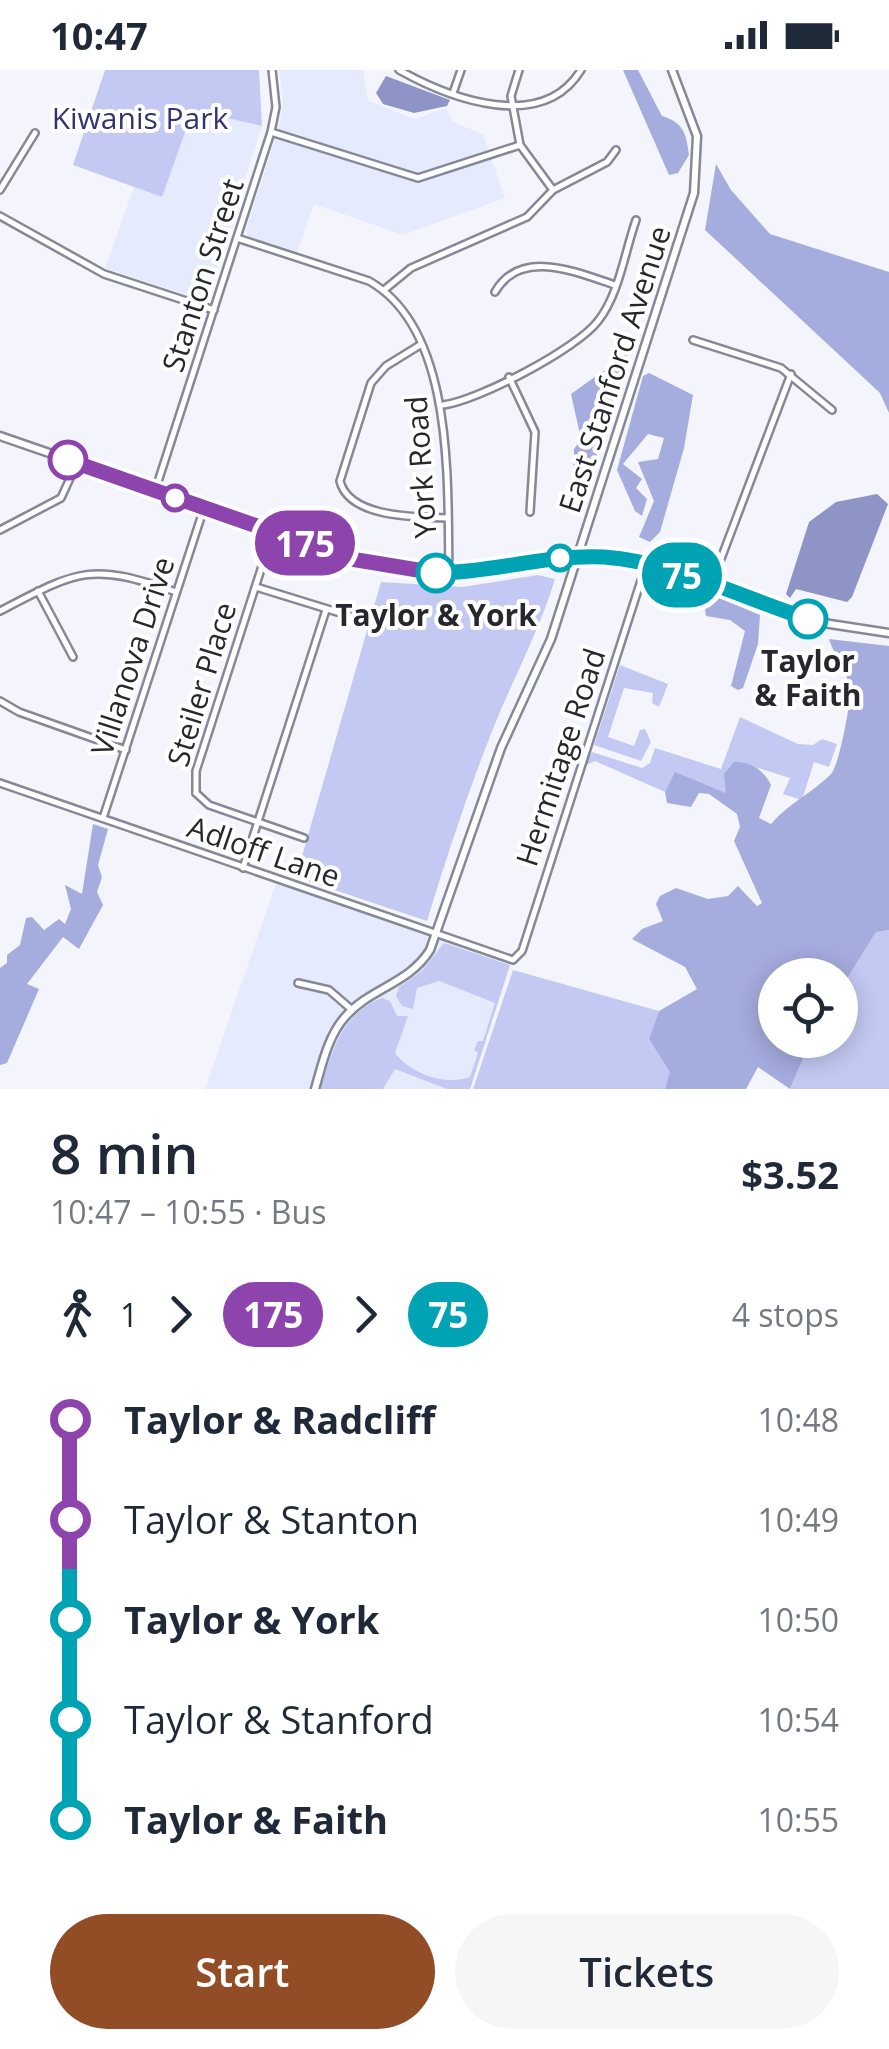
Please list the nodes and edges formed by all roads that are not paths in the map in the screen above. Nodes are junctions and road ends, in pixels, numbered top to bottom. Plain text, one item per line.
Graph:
1 (272, 70) edge
2 (460, 70) edge
3 (519, 70) edge
4 (672, 70) edge
5 (401, 71) edge
6 (583, 71) edge
7 (453, 93) junction
8 (511, 107) junction
9 (272, 132) junction
10 (35, 133) dead end
11 (520, 146) junction
12 (616, 150) dead end
13 (0, 190) edge
14 (553, 190) junction
15 (0, 216) edge
16 (636, 220) dead end
17 (237, 238) junction
18 (614, 285) junction
19 (384, 290) junction
20 (495, 292) dead end
21 (214, 310) junction
22 (693, 340) dead end
23 (420, 345) junction
24 (791, 374) junction
25 (509, 378) junction
26 (443, 406) junction
27 (832, 410) dead end
28 (0, 436) edge
29 (77, 463) junction
30 (156, 491) junction
31 (204, 508) junction
32 (530, 512) dead end
33 (447, 518) junction
34 (0, 530) edge
35 (272, 532) junction
36 (578, 557) junction
37 (646, 564) junction
38 (449, 573) junction
39 (711, 585) junction
40 (255, 586) junction
41 (38, 591) junction
42 (176, 592) junction
43 (326, 610) junction
44 (0, 611) edge
45 (363, 620) dead end
46 (889, 633) edge
47 (73, 657) dead end
48 (0, 700) edge
49 (126, 750) junction
50 (0, 782) edge
51 (196, 793) junction
52 (188, 797) dead end
53 (103, 818) junction
54 (258, 822) junction
55 (304, 838) dead end
56 (243, 868) junction
57 (436, 935) junction
58 (512, 960) joint
59 (298, 984) dead end
60 (352, 1010) junction
61 (315, 1089) edge

1 - 9 street, Stanton Street
2 - 7 street
3 - 8 street
4 - 36 main road, East Stanford Avenue
5 - 7 street
6 - 8 street
7 - 8 street
8 - 11 street
9 - 11 street
9 - 17 street, Stanton Street
10 - 13 street
11 - 14 street
12 - 14 street
14 - 19 street
15 - 21 street
16 - 18 street
17 - 19 street
17 - 21 street, Stanton Street
18 - 20 street
18 - 25 street
19 - 23 street, York Road
21 - 30 street, Stanton Street
22 - 24 street
23 - 26 street, York Road
23 - 33 street
24 - 27 street
24 - 39 street
25 - 26 street
25 - 32 street
26 - 33 street, York Road
28 - 29 main road
29 - 30 main road
29 - 34 street
30 - 31 main road
31 - 35 main road
31 - 42 street, Villanova Drive
33 - 38 street, York Road
35 - 38 main road
35 - 40 street, Steiler Place
36 - 37 main road
36 - 38 main road
36 - 57 main road, East Stanford Avenue
37 - 39 main road
37 - 58 street, Hermitage Road
39 - 46 main road
40 - 43 street
40 - 51 street, Steiler Place
41 - 42 street
41 - 44 street
41 - 47 street
42 - 49 street, Villanova Drive
43 - 45 street
43 - 54 street
48 - 49 street
49 - 53 street, Villanova Drive
50 - 53 street, Adloff Lane
51 - 52 street
51 - 54 street
53 - 56 street, Adloff Lane
54 - 55 street
54 - 56 street
56 - 57 street, Adloff Lane
57 - 58 street, Adloff Lane
57 - 60 main road, East Stanford Avenue
59 - 60 street
60 - 61 main road, East Stanford Avenue

